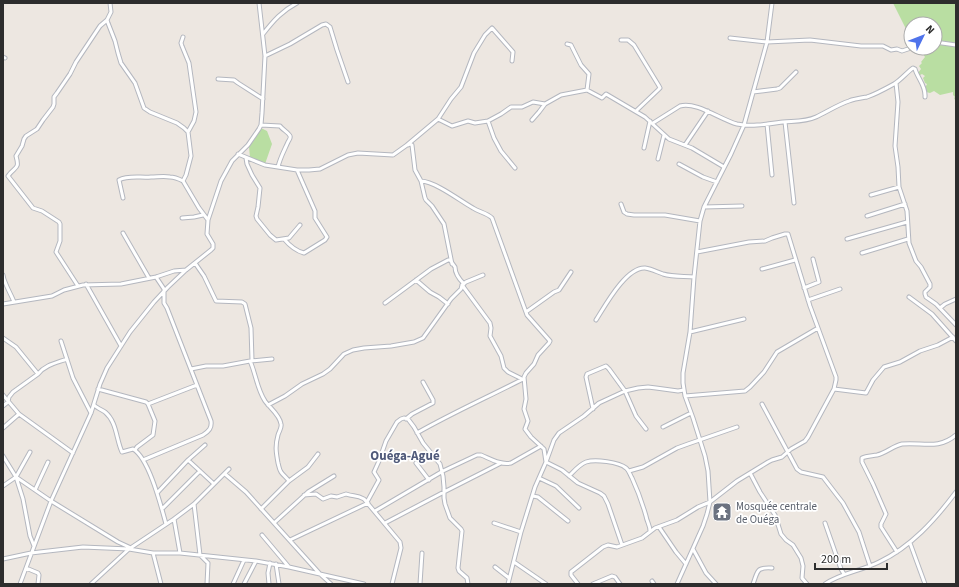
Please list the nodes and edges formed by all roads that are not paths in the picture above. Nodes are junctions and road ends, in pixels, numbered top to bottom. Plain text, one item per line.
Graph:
1 (110, 3) edge
2 (259, 3) edge
3 (297, 3) edge
4 (772, 3) edge
5 (107, 20) junction
6 (263, 34) junction
7 (182, 38) dead end
8 (730, 38) dead end
9 (621, 40) dead end
10 (767, 42) junction
11 (943, 43) edge
12 (567, 44) dead end
13 (956, 45) edge
14 (903, 50) edge
15 (265, 56) junction
16 (512, 61) dead end
17 (796, 72) dead end
18 (218, 79) dead end
19 (348, 82) dead end
20 (896, 83) junction
21 (588, 90) junction
22 (753, 92) junction
23 (925, 97) dead end
24 (263, 99) junction
25 (545, 104) junction
26 (636, 111) junction
27 (708, 111) junction
28 (438, 119) junction
29 (532, 120) dead end
30 (488, 121) junction
31 (652, 122) junction
32 (785, 122) junction
33 (767, 124) junction
34 (261, 125) junction
35 (744, 125) junction
36 (188, 132) junction
37 (664, 135) junction
38 (407, 145) junction
39 (684, 145) junction
40 (644, 148) dead end
41 (238, 154) junction
42 (246, 158) junction
43 (658, 159) dead end
44 (679, 164) dead end
45 (278, 167) junction
46 (724, 167) junction
47 (514, 168) dead end
48 (297, 170) junction
49 (772, 175) dead end
50 (183, 180) junction
51 (421, 181) junction
52 (717, 182) junction
53 (899, 187) junction
54 (871, 195) dead end
55 (123, 198) dead end
56 (794, 203) dead end
57 (621, 204) dead end
58 (905, 204) junction
59 (742, 206) dead end
60 (704, 207) junction
61 (203, 215) junction
62 (867, 216) dead end
63 (182, 218) dead end
64 (208, 220) junction
65 (700, 221) junction
66 (907, 222) junction
67 (300, 225) dead end
68 (123, 233) dead end
69 (284, 239) junction
70 (847, 239) dead end
71 (908, 240) junction
72 (697, 252) junction
73 (862, 253) dead end
74 (813, 259) dead end
75 (795, 260) junction
76 (195, 263) junction
77 (452, 264) junction
78 (762, 269) dead end
79 (186, 270) junction
80 (571, 272) dead end
81 (3, 275) edge
82 (483, 275) dead end
83 (694, 276) junction
84 (156, 277) junction
85 (149, 278) junction
86 (416, 280) junction
87 (86, 284) junction
88 (5, 285) edge
89 (463, 285) junction
90 (78, 286) junction
91 (804, 288) junction
92 (840, 289) dead end
93 (164, 291) junction
94 (910, 298) dead end
95 (956, 299) edge
96 (808, 300) junction
97 (14, 302) junction
98 (154, 302) junction
99 (164, 303) junction
100 (385, 303) dead end
101 (3, 304) edge
102 (448, 304) junction
103 (940, 308) junction
104 (526, 312) junction
105 (744, 319) dead end
106 (596, 320) dead end
107 (956, 325) edge
108 (818, 328) junction
109 (690, 332) junction
110 (953, 337) junction
111 (3, 338) edge
112 (61, 341) dead end
113 (956, 341) edge
114 (121, 346) junction
115 (67, 359) junction
116 (272, 359) dead end
117 (251, 361) junction
118 (191, 369) junction
119 (38, 374) junction
120 (523, 379) junction
121 (423, 382) dead end
122 (197, 386) junction
123 (98, 389) junction
124 (834, 389) junction
125 (684, 390) junction
126 (625, 391) junction
127 (3, 395) edge
128 (685, 396) junction
129 (8, 402) junction
130 (148, 404) junction
131 (268, 404) junction
132 (762, 404) dead end
133 (3, 406) edge
134 (94, 406) junction
135 (593, 409) junction
136 (91, 413) junction
137 (691, 413) junction
138 (19, 414) junction
139 (406, 419) junction
140 (663, 427) dead end
141 (737, 427) dead end
142 (3, 428) edge
143 (646, 429) dead end
144 (417, 432) junction
145 (956, 435) edge
146 (700, 439) junction
147 (205, 444) dead end
148 (541, 446) junction
149 (136, 450) junction
150 (30, 452) dead end
151 (788, 452) junction
152 (73, 453) junction
153 (318, 454) dead end
154 (3, 456) edge
155 (142, 460) junction
156 (188, 460) junction
157 (48, 462) dead end
158 (546, 462) junction
159 (416, 463) dead end
160 (501, 463) junction
161 (230, 469) dead end
162 (200, 471) junction
163 (443, 471) junction
164 (629, 471) junction
165 (750, 473) junction
166 (225, 474) junction
167 (334, 476) dead end
168 (570, 476) junction
169 (16, 477) junction
170 (539, 478) junction
171 (429, 480) junction
172 (289, 481) junction
173 (214, 484) junction
174 (3, 486) edge
175 (35, 490) junction
176 (444, 492) junction
177 (956, 492) edge
178 (157, 493) junction
179 (304, 495) junction
180 (533, 496) junction
181 (51, 501) junction
182 (367, 502) junction
183 (710, 502) junction
184 (194, 504) junction
185 (579, 508) dead end
186 (162, 509) junction
187 (262, 509) junction
188 (375, 511) junction
189 (174, 519) junction
190 (568, 521) dead end
191 (274, 522) junction
192 (385, 523) junction
193 (825, 523) dead end
194 (166, 524) junction
195 (494, 524) dead end
196 (659, 527) junction
197 (650, 531) junction
198 (521, 532) junction
199 (262, 535) dead end
200 (290, 540) junction
201 (910, 543) junction
202 (622, 545) junction
203 (34, 546) junction
204 (130, 548) junction
205 (693, 549) junction
206 (897, 552) junction
207 (31, 553) junction
208 (153, 553) junction
209 (422, 553) dead end
210 (180, 554) junction
211 (200, 555) junction
212 (3, 559) edge
213 (244, 560) junction
214 (256, 561) junction
215 (514, 562) junction
216 (270, 563) junction
217 (276, 564) junction
218 (686, 564) junction
219 (870, 566) junction
220 (289, 567) junction
221 (495, 567) dead end
222 (26, 568) junction
223 (772, 568) dead end
224 (320, 574) junction
225 (844, 574) junction
226 (510, 578) junction
227 (20, 584) edge
228 (38, 584) edge
229 (92, 584) edge
230 (161, 584) edge
231 (207, 584) edge
232 (233, 584) edge
233 (244, 584) edge
234 (269, 584) edge
235 (278, 584) edge
236 (331, 584) edge
237 (364, 584) edge
238 (392, 584) edge
239 (420, 584) edge
240 (468, 584) edge
241 (508, 584) edge
242 (546, 584) edge
243 (577, 584) edge
244 (593, 584) edge
245 (620, 584) edge
246 (677, 584) edge
247 (716, 584) edge
248 (753, 584) edge
249 (807, 584) edge
250 (825, 584) edge
251 (925, 584) edge

1 - 5 street
2 - 6 street
3 - 6 street
4 - 10 street
5 - 36 street
5 - 90 street
6 - 15 street
7 - 36 street
8 - 10 street
9 - 26 street
10 - 14 street
10 - 22 street
11 - 13 street
12 - 21 street
15 - 19 street
15 - 24 street
16 - 28 street
17 - 22 street
18 - 24 street
20 - 23 street
20 - 32 street
20 - 53 street
21 - 25 street
21 - 26 street
22 - 35 street
24 - 34 street
25 - 29 street
25 - 30 street
26 - 31 street
27 - 31 street
27 - 35 street
27 - 39 street
28 - 30 street
28 - 38 street
30 - 47 street
31 - 37 street
31 - 40 street
32 - 33 street
32 - 56 street
33 - 35 street
33 - 49 street
34 - 41 street
34 - 45 street
35 - 46 street
36 - 50 street
37 - 39 street
37 - 43 street
38 - 48 street
38 - 51 street
39 - 46 street
41 - 42 street
41 - 64 street
42 - 45 street
42 - 69 street
44 - 52 street
45 - 48 street
46 - 52 street
48 - 69 street
50 - 55 street
50 - 61 street
51 - 77 street
51 - 104 street
52 - 60 street
53 - 54 street
53 - 58 street
57 - 65 street
58 - 62 street
58 - 66 street
59 - 60 street
60 - 65 street
61 - 63 street
61 - 64 street
64 - 76 street
65 - 72 street
66 - 70 street
66 - 71 street
67 - 69 street
68 - 85 street
71 - 73 street
71 - 103 street
72 - 75 street
72 - 83 street
74 - 91 street
75 - 78 street
75 - 91 street
76 - 79 street
76 - 117 street
77 - 86 street
77 - 89 street
79 - 84 street
79 - 93 street
80 - 104 street
81 - 88 street
82 - 89 street
83 - 106 street
83 - 109 street
84 - 85 street
84 - 93 street
85 - 87 street
86 - 100 street
86 - 102 street
87 - 90 street
87 - 114 street
88 - 97 street
89 - 102 street
89 - 120 street
90 - 97 street
91 - 96 street
92 - 96 street
93 - 98 street
93 - 99 street
94 - 110 street
95 - 103 street
96 - 108 street
97 - 101 street
98 - 99 street
98 - 114 street
99 - 118 street
102 - 131 street
103 - 107 street
104 - 120 street
105 - 109 street
108 - 124 street
108 - 128 street
109 - 125 street
110 - 113 street
110 - 124 street
111 - 119 street
112 - 115 street
114 - 123 street
115 - 119 street
115 - 136 street
116 - 117 street
117 - 118 street
117 - 131 street
118 - 122 street
119 - 129 street
120 - 144 street
120 - 148 street
121 - 139 street
122 - 130 street
122 - 155 street
123 - 130 street
123 - 134 street
124 - 151 street
125 - 126 street
125 - 128 street
126 - 135 street
126 - 135 street
126 - 143 street
127 - 129 street
128 - 137 street
129 - 133 street
129 - 138 street
130 - 149 street
131 - 172 street
132 - 151 street
134 - 136 street
134 - 149 street
135 - 158 street
136 - 152 street
137 - 140 street
137 - 146 street
138 - 142 street
138 - 152 street
139 - 144 street
139 - 182 street
141 - 146 street
144 - 163 street
145 - 206 street
146 - 164 street
146 - 183 street
147 - 156 street
148 - 158 street
148 - 160 street
149 - 155 street
150 - 169 street
151 - 165 street
151 - 219 street
152 - 181 street
153 - 172 street
154 - 169 street
155 - 178 street
156 - 162 street
156 - 178 street
157 - 175 street
158 - 168 street
158 - 170 street
159 - 171 street
160 - 163 street
160 - 176 street
161 - 166 street
162 - 173 street
162 - 186 street
163 - 171 street
163 - 176 street
164 - 168 street
164 - 197 street
165 - 183 street
165 - 249 street
166 - 173 street
166 - 187 street
167 - 179 street
168 - 202 street
169 - 174 street
169 - 175 street
169 - 203 street
170 - 180 street
170 - 185 street
171 - 188 street
172 - 187 street
173 - 184 street
175 - 181 street
176 - 192 street
176 - 240 street
177 - 201 street
178 - 186 street
179 - 182 street
179 - 191 street
180 - 190 street
180 - 198 street
181 - 203 street
181 - 204 street
182 - 188 street
182 - 200 street
183 - 196 street
183 - 205 street
184 - 189 street
184 - 211 street
186 - 194 street
187 - 191 street
188 - 192 street
189 - 194 street
189 - 210 street
191 - 200 street
192 - 238 street
193 - 225 street
194 - 204 street
195 - 198 street
196 - 197 street
196 - 218 street
197 - 202 street
198 - 215 street
199 - 220 street
200 - 224 street
201 - 206 street
201 - 251 street
202 - 243 street
203 - 207 street
204 - 207 street
204 - 208 street
204 - 229 street
205 - 218 street
205 - 247 street
206 - 219 street
207 - 212 street
207 - 222 street
208 - 210 street
208 - 230 street
209 - 239 street
210 - 211 street
211 - 213 street
211 - 231 street
213 - 214 street
213 - 232 street
214 - 216 street
214 - 233 street
215 - 226 street
215 - 242 street
216 - 217 street
216 - 234 street
217 - 220 street
217 - 235 street
218 - 246 street
219 - 225 street
220 - 224 street
221 - 226 street
222 - 227 street
222 - 228 street
223 - 248 street
224 - 236 street
224 - 237 street
225 - 250 street
226 - 241 street
244 - 245 street

